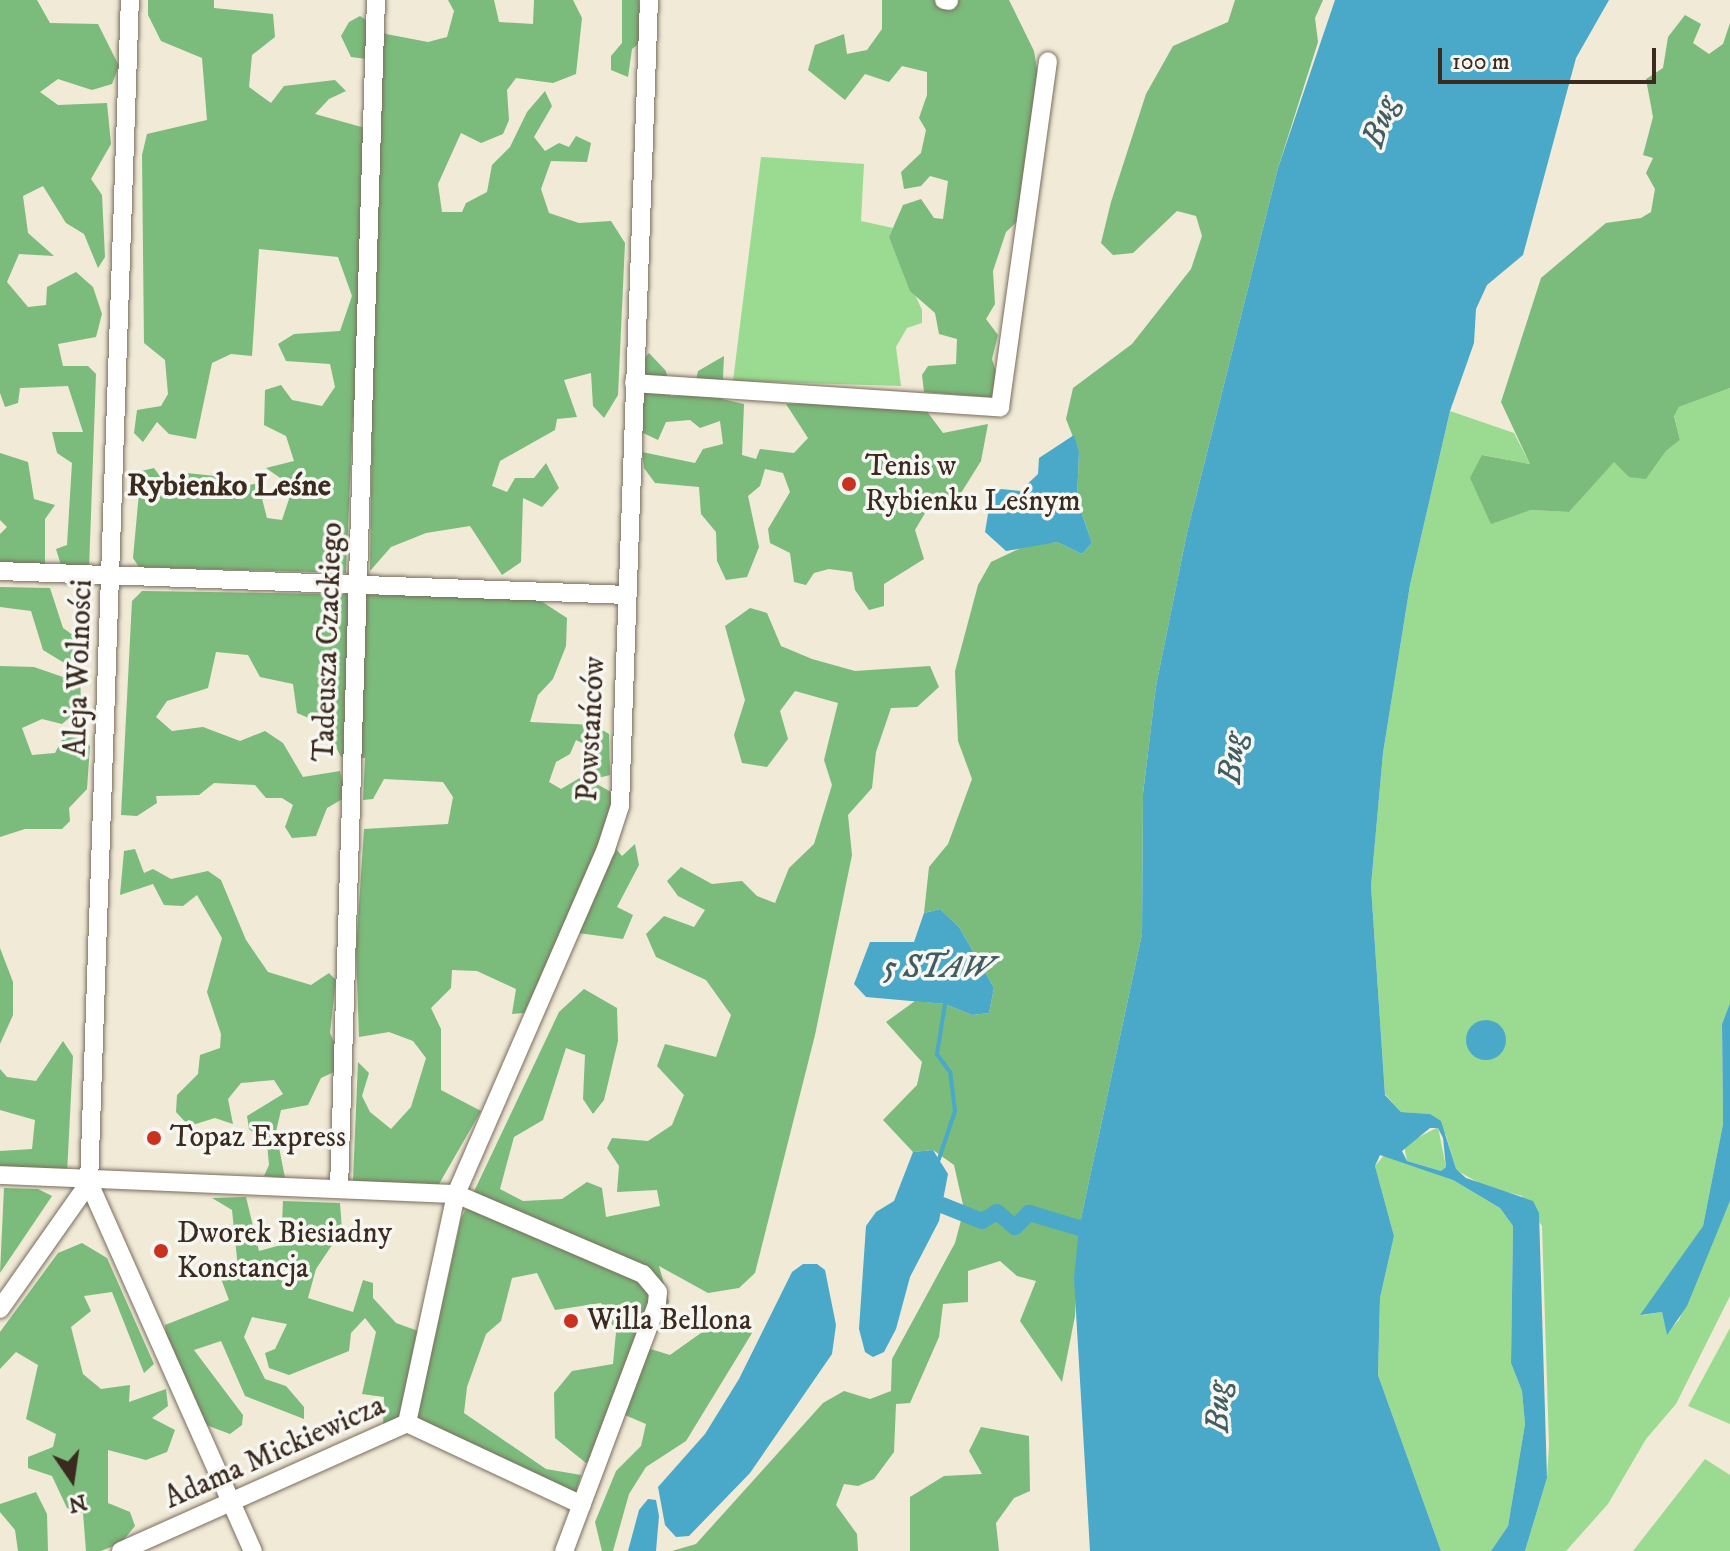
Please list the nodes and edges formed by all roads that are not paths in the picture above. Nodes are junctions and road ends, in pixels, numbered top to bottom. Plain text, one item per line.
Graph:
1 (130, 0) edge
2 (376, 0) edge
3 (649, 0) edge
4 (1048, 61) dead end
5 (634, 383) junction
6 (0, 571) edge
7 (111, 579) junction
8 (359, 585) junction
9 (627, 595) junction
10 (0, 1175) edge
11 (89, 1183) junction
12 (339, 1189) junction
13 (456, 1194) junction
14 (0, 1309) edge
15 (407, 1423) junction
16 (231, 1502) junction
17 (582, 1505) junction
18 (121, 1551) edge
19 (253, 1551) edge
20 (564, 1551) edge

1 - 7 street, Aleja Wolności
2 - 8 street, Tadeusza Czackiego
3 - 5 street, Powstańców
4 - 5 street
5 - 9 street, Powstańców
6 - 7 street
7 - 8 street
7 - 11 street, Aleja Wolności
8 - 9 street
8 - 12 street, Tadeusza Czackiego
9 - 13 street, Powstańców
10 - 11 street
11 - 12 street
11 - 14 street
11 - 16 street
12 - 13 street
13 - 15 street, Powstańców
13 - 17 street
15 - 16 street, Adama Mickiewicza
15 - 17 street, Adama Mickiewicza
16 - 18 street, Adama Mickiewicza
16 - 19 street
17 - 20 street

